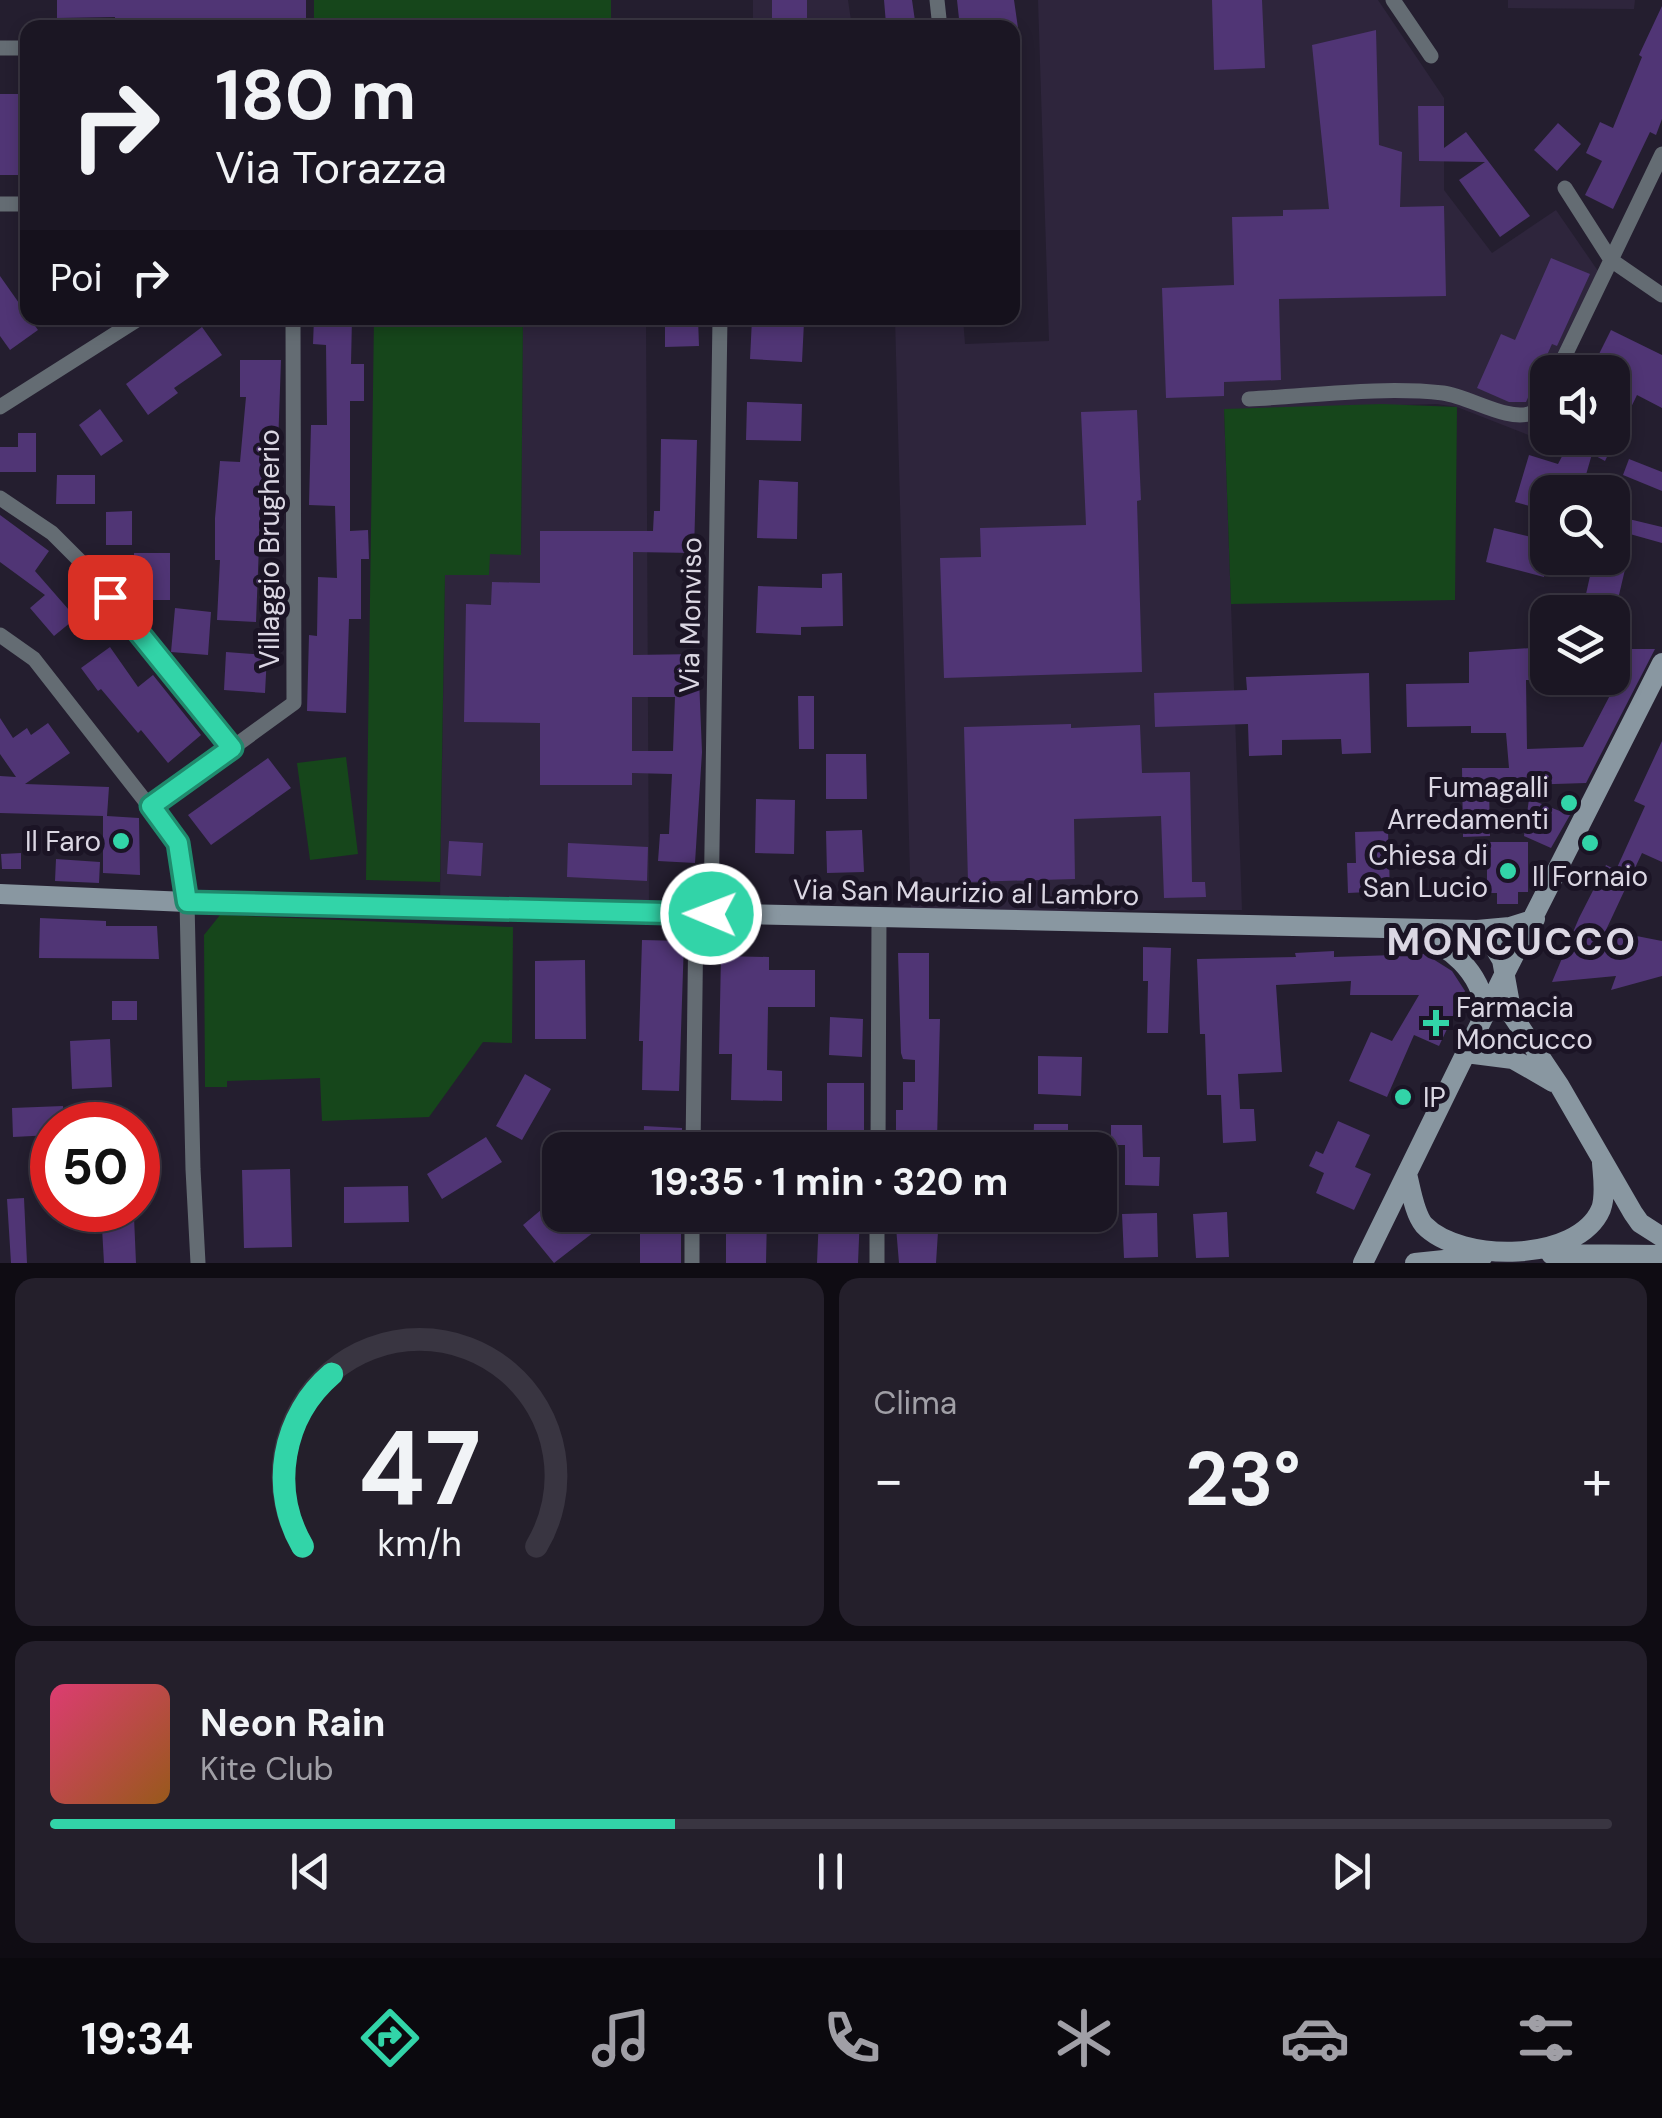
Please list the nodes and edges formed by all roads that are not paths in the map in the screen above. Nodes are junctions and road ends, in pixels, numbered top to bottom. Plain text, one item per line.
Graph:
1 (1393, 0) edge
2 (1431, 56) dead end
3 (1662, 154) edge
4 (1564, 188) dead end
5 (1612, 260) junction
6 (1662, 294) edge
7 (129, 325) edge
8 (293, 325) edge
9 (720, 325) edge
10 (1564, 355) edge
11 (1249, 399) dead end
12 (0, 407) edge
13 (1530, 413) edge
14 (0, 498) edge
15 (0, 635) edge
16 (1660, 670) edge
17 (232, 748) junction
18 (151, 806) junction
19 (0, 894) edge
20 (187, 902) junction
21 (703, 914) junction
22 (878, 917) junction
23 (1535, 920) junction
24 (1391, 928) junction
25 (1477, 930) junction
26 (1466, 965) junction
27 (1505, 973) junction
28 (1486, 1012) junction
29 (1466, 1053) junction
30 (1559, 1085) junction
31 (694, 1132) edge
32 (878, 1132) edge
33 (1601, 1157) junction
34 (1407, 1174) junction
35 (692, 1232) edge
36 (878, 1232) edge
37 (1662, 1237) edge
38 (1544, 1254) junction
39 (1496, 1255) junction
40 (1662, 1255) edge
41 (198, 1263) edge
42 (692, 1263) edge
43 (878, 1263) edge
44 (1363, 1263) edge
45 (1415, 1263) edge

1 - 2 street
3 - 5 street
4 - 5 street
5 - 6 street
5 - 10 street
7 - 12 street
8 - 17 street, Villaggio Brugherio
9 - 21 street, Via Monviso
11 - 13 street
14 - 17 street
15 - 18 street
16 - 23 main road
17 - 18 street, Villaggio Brugherio
18 - 20 street
19 - 20 main road, Via San Maurizio al Lambro
20 - 21 main road, Via San Maurizio al Lambro
20 - 41 street
21 - 22 main road, Via San Maurizio al Lambro
21 - 31 street, Via Monviso
22 - 24 main road, Via San Maurizio al Lambro
22 - 32 street
23 - 25 main road, Via San Maurizio al Lambro
23 - 27 main road
24 - 25 main road, Via San Maurizio al Lambro
24 - 26 main road, Via San Maurizio al Lambro
25 - 27 main road
26 - 27 main road, Via San Maurizio al Lambro
26 - 28 main road
27 - 28 main road
27 - 30 main road
28 - 29 main road
29 - 30 main road
29 - 34 main road
30 - 33 main road
33 - 37 main road
33 - 38 main road
34 - 39 main road
34 - 44 main road
35 - 42 street
36 - 43 street
38 - 39 main road
38 - 40 main road
39 - 45 main road

